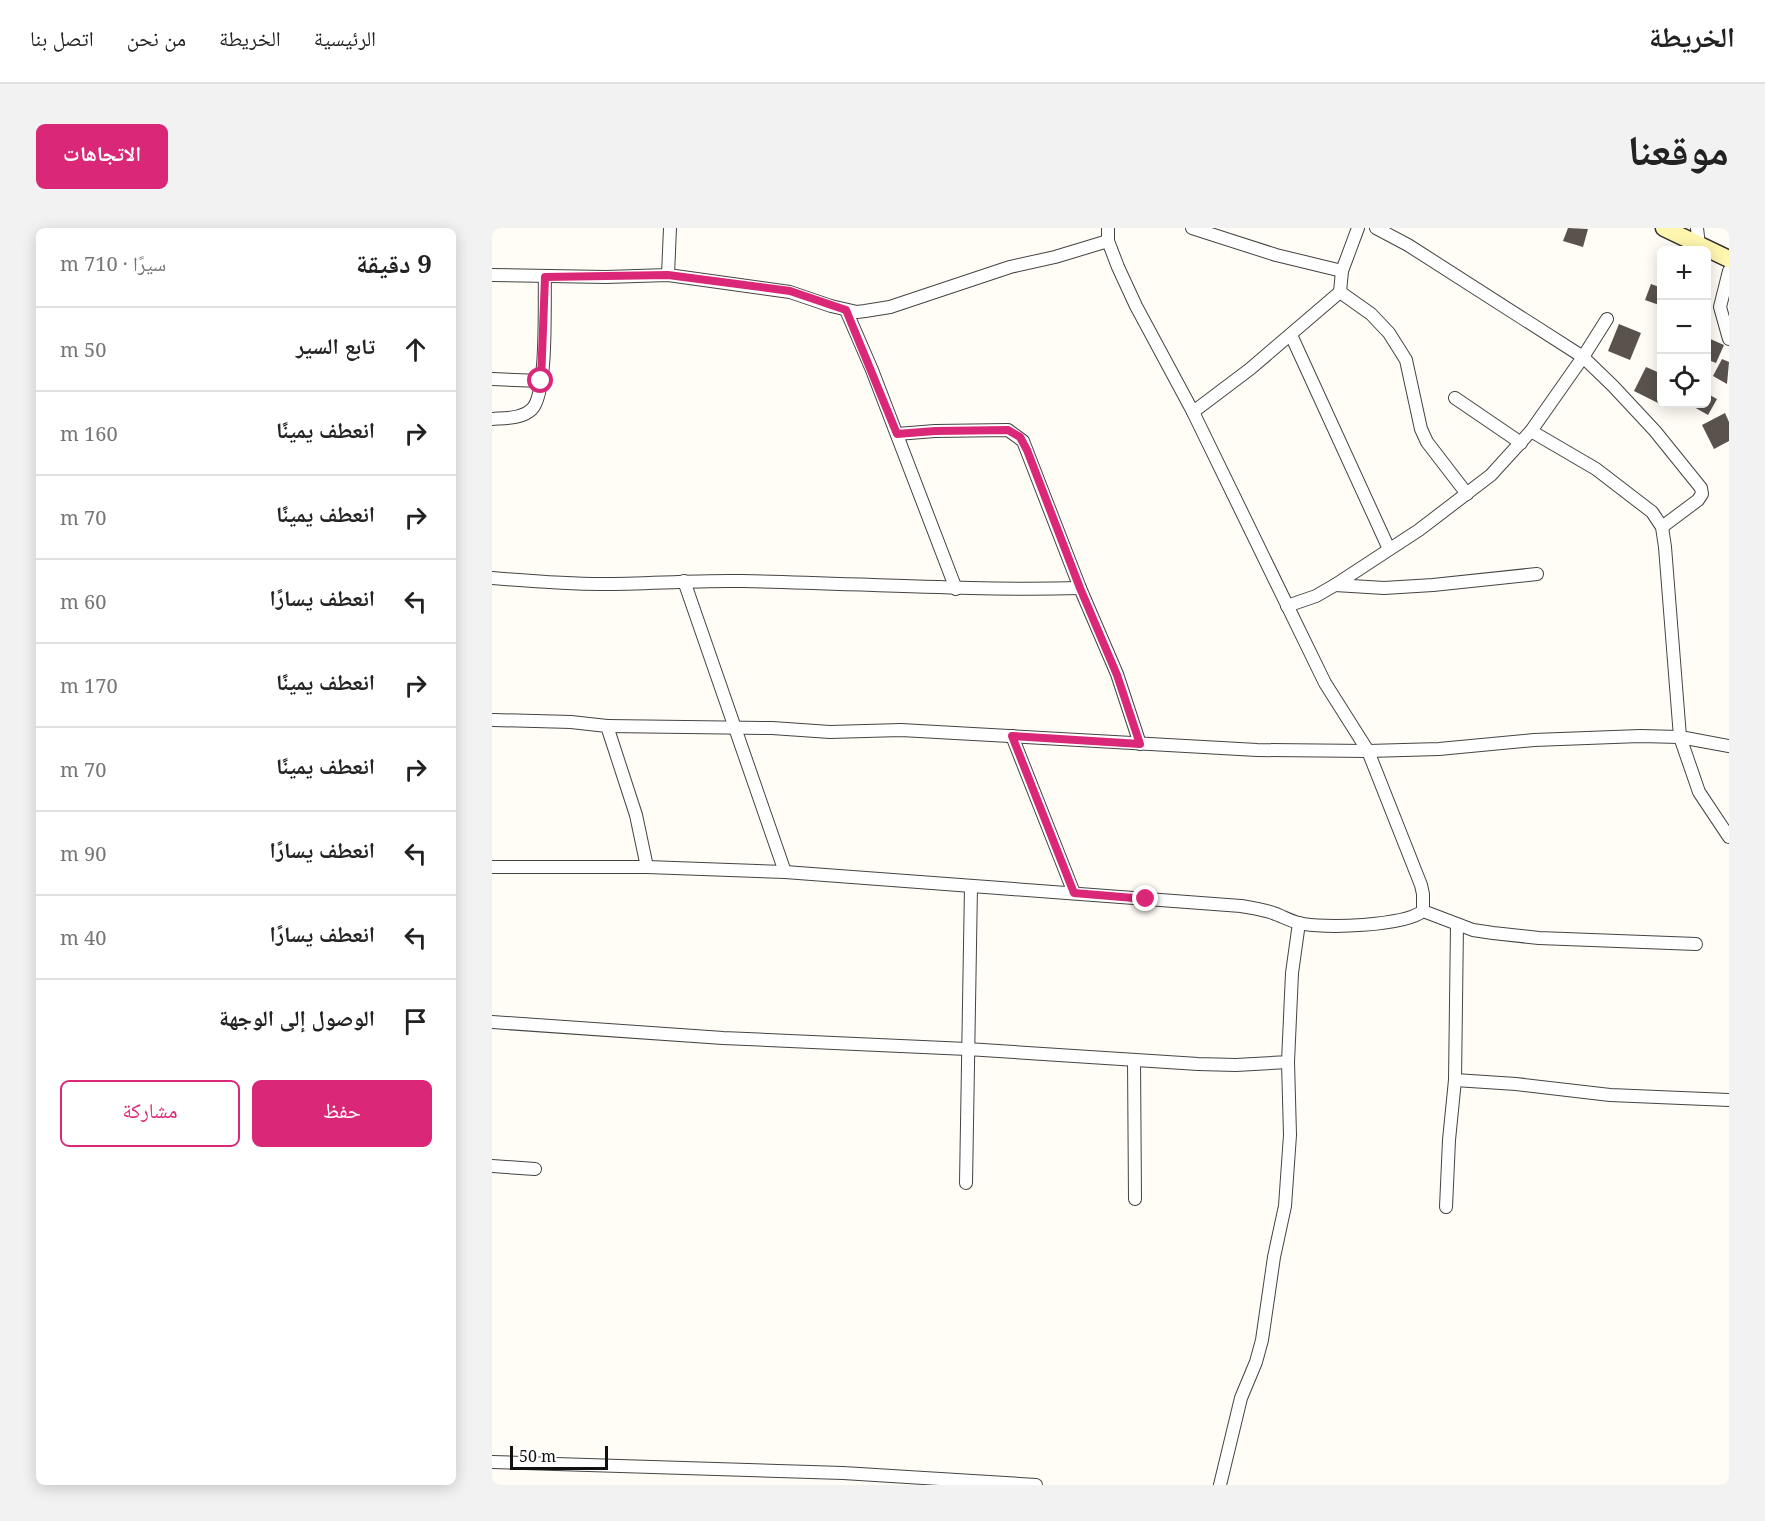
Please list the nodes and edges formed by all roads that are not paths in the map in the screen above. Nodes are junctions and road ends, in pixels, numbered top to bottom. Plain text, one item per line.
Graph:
1 (670, 228) edge
2 (1192, 228) edge
3 (1358, 228) edge
4 (1376, 228) edge
5 (1664, 228) edge
6 (1698, 228) edge
7 (1108, 234) edge
8 (1699, 245) junction
9 (1729, 259) edge
10 (1342, 271) junction
11 (1729, 271) edge
12 (492, 275) edge
13 (668, 275) junction
14 (545, 277) junction
15 (1340, 292) junction
16 (846, 310) junction
17 (1606, 319) dead end
18 (1291, 335) junction
19 (1729, 339) edge
20 (1583, 357) junction
21 (492, 379) edge
22 (541, 381) junction
23 (1455, 398) dead end
24 (1193, 412) junction
25 (492, 419) edge
26 (1531, 431) junction
27 (897, 434) junction
28 (1521, 443) junction
29 (1467, 494) junction
30 (1662, 527) junction
31 (1389, 549) junction
32 (1537, 574) dead end
33 (492, 578) edge
34 (684, 581) junction
35 (1335, 585) junction
36 (1080, 588) junction
37 (956, 589) junction
38 (1287, 606) junction
39 (494, 720) dead end
40 (607, 726) junction
41 (735, 729) junction
42 (1012, 736) junction
43 (1680, 737) junction
44 (1140, 744) junction
45 (1729, 746) edge
46 (1368, 751) junction
47 (1729, 837) edge
48 (492, 867) edge
49 (647, 867) junction
50 (785, 872) junction
51 (971, 886) junction
52 (1074, 893) junction
53 (1423, 911) junction
54 (1299, 923) junction
55 (1457, 925) junction
56 (1696, 944) dead end
57 (492, 1022) edge
58 (967, 1049) junction
59 (1134, 1060) junction
60 (1288, 1062) junction
61 (1455, 1080) junction
62 (1729, 1100) edge
63 (492, 1166) edge
64 (536, 1168) dead end
65 (966, 1183) dead end
66 (1135, 1199) dead end
67 (1446, 1207) dead end
68 (492, 1462) edge
69 (1036, 1485) edge
70 (1220, 1485) edge

1 - 13 street
2 - 10 street
3 - 10 street
4 - 20 street
5 - 8 street
6 - 8 street
7 - 16 street
7 - 24 street
8 - 9 street
10 - 15 street
11 - 19 street
12 - 14 street
13 - 14 street
13 - 16 street
14 - 22 street
15 - 18 street
15 - 29 street
16 - 27 street
17 - 20 street
18 - 24 street
18 - 31 street
20 - 26 street
20 - 30 street
21 - 22 street
22 - 25 street
23 - 28 street
24 - 38 street
26 - 28 street
26 - 30 street
27 - 36 street
27 - 37 street
28 - 29 street
29 - 31 street
30 - 43 street
31 - 35 street
32 - 35 street
33 - 34 street
34 - 37 street
34 - 41 street
35 - 38 street
36 - 37 street
36 - 44 street
38 - 46 street
39 - 40 street
40 - 41 street
40 - 49 street
41 - 42 street
41 - 50 street
42 - 44 street
42 - 52 street
43 - 45 street
43 - 46 street
43 - 47 street
44 - 46 street
46 - 53 street
48 - 49 street
49 - 50 street
50 - 51 street
51 - 52 street
51 - 58 street
52 - 54 street
53 - 54 street
53 - 55 street
54 - 60 street
55 - 56 street
55 - 61 street
57 - 58 street
58 - 59 street
58 - 65 street
59 - 60 street
59 - 66 street
60 - 70 street
61 - 62 street
61 - 67 street
63 - 64 street
68 - 69 street

